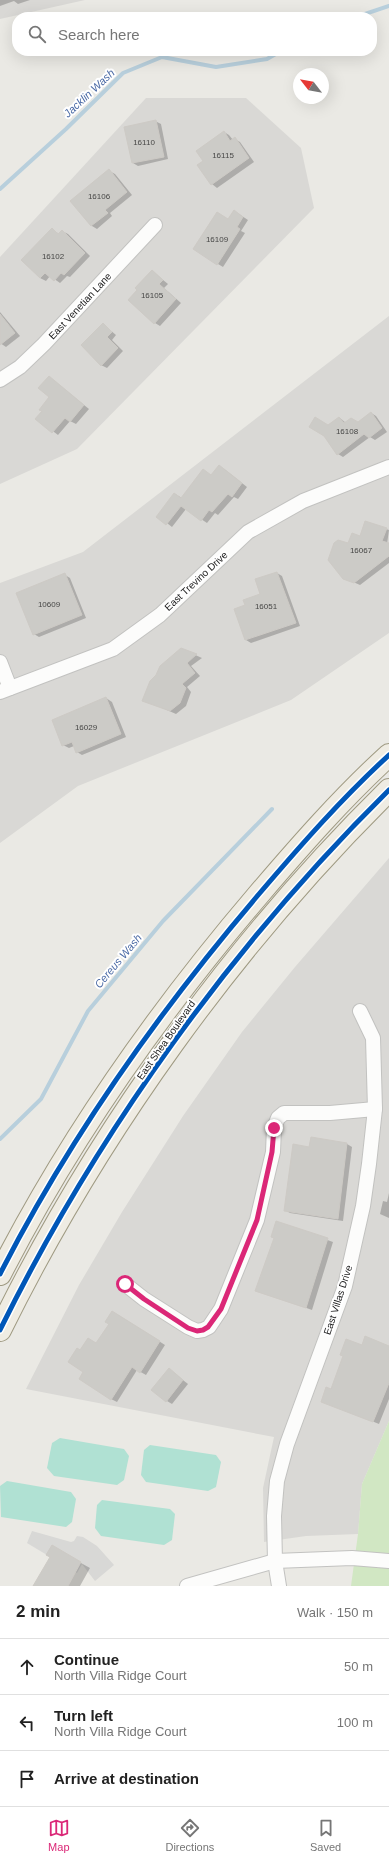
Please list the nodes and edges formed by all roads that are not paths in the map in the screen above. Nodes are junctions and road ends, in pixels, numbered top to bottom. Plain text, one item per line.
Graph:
1 (155, 225) dead end
2 (0, 380) edge
3 (389, 467) edge
4 (0, 662) edge
5 (5, 690) edge
6 (389, 755) edge
7 (389, 790) edge
8 (246, 910) junction
9 (265, 926) junction
10 (360, 1011) dead end
11 (375, 1109) junction
12 (0, 1274) edge
13 (125, 1284) dead end
14 (0, 1330) edge
15 (275, 1561) junction
16 (389, 1561) edge
17 (187, 1586) edge
18 (279, 1586) edge

1 - 2 street, East Venetian Lane
3 - 5 street, East Trevino Drive
4 - 5 street
6 - 8 main road, East Shea Boulevard
7 - 9 main road, East Shea Boulevard
8 - 9 main road
8 - 12 main road, East Shea Boulevard
9 - 14 main road, East Shea Boulevard
10 - 11 street, East Villas Drive
11 - 13 street
11 - 15 street, East Villas Drive
15 - 16 street
15 - 17 street
15 - 18 street, East Villas Drive

